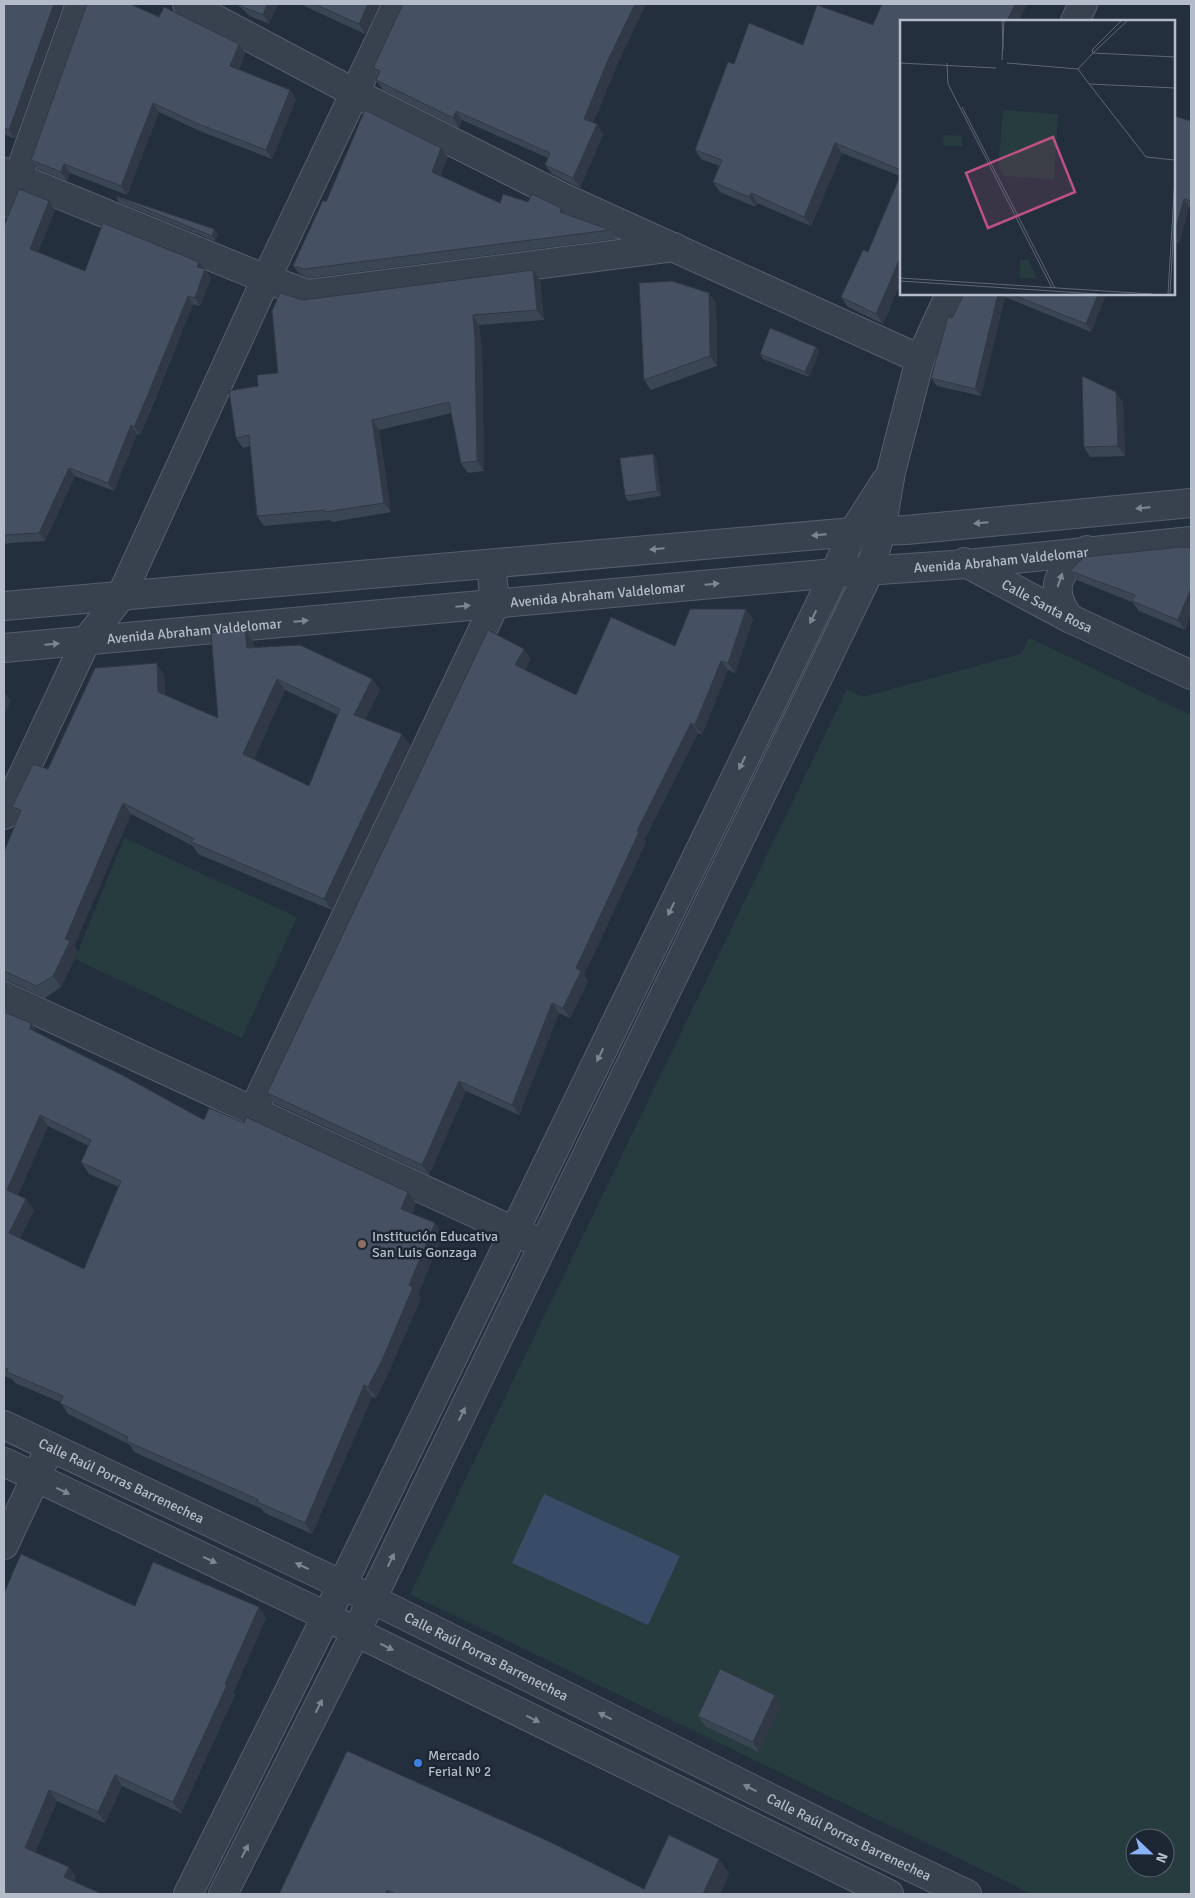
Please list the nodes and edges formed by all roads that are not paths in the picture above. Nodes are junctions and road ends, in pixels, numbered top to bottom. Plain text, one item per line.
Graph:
1 (80, 4) edge
2 (187, 4) edge
3 (397, 4) edge
4 (1083, 4) edge
5 (1075, 20) edge
6 (354, 92) junction
7 (11, 174) edge
8 (4, 203) edge
9 (674, 247) junction
10 (266, 279) junction
11 (950, 295) edge
12 (920, 359) junction
13 (891, 472) junction
14 (1191, 503) edge
15 (894, 531) junction
16 (853, 532) junction
17 (1191, 541) edge
18 (1087, 550) junction
19 (491, 564) junction
20 (967, 564) junction
21 (870, 570) junction
22 (835, 573) junction
23 (121, 596) junction
24 (495, 604) junction
25 (4, 606) edge
26 (1069, 618) junction
27 (86, 641) junction
28 (4, 648) edge
29 (1191, 675) edge
30 (4, 815) edge
31 (4, 996) edge
32 (253, 1111) junction
33 (514, 1232) junction
34 (543, 1245) junction
35 (4, 1425) edge
36 (50, 1448) junction
37 (4, 1462) edge
38 (36, 1477) junction
39 (4, 1545) edge
40 (342, 1585) junction
41 (372, 1599) junction
42 (326, 1616) junction
43 (356, 1632) junction
44 (864, 1845) junction
45 (846, 1885) edge
46 (188, 1894) edge
47 (223, 1894) edge
48 (889, 1894) edge
49 (967, 1894) edge

1 - 7 street
2 - 6 street
3 - 6 street
4 - 5 street
6 - 9 street
6 - 10 street
7 - 8 street
7 - 10 street
9 - 10 street
9 - 12 street
10 - 23 street
11 - 12 street
12 - 13 street
13 - 15 street
13 - 16 street
14 -> 15 street
15 - 16 street
15 - 20 street, Calle Santa Rosa
15 - 21 street
16 -> 19 street
16 - 22 street
17 - 18 street, Avenida Abraham Valdelomar
18 - 20 street, Avenida Abraham Valdelomar
26 -> 18 street
19 - 23 street
19 - 24 street
20 - 21 street, Avenida Abraham Valdelomar
20 - 26 street, Calle Santa Rosa
21 - 22 street, Avenida Abraham Valdelomar
21 - 34 street
24 -> 22 street, Avenida Abraham Valdelomar
22 -> 33 street
23 - 25 street
23 - 27 street
27 -> 24 street, Avenida Abraham Valdelomar
24 - 32 street
26 - 29 street, Calle Santa Rosa
28 -> 27 street, Avenida Abraham Valdelomar
27 - 30 street
31 - 32 street
32 - 33 street
33 - 34 street
33 - 40 street
41 -> 34 street
35 - 36 street, Calle Raúl Porras Barrenechea
36 - 38 street
40 -> 36 street, Calle Raúl Porras Barrenechea
37 - 38 street
38 - 39 street
38 -> 42 street
40 - 41 street, Calle Raúl Porras Barrenechea
40 - 42 street
41 - 43 street
44 -> 41 street, Calle Raúl Porras Barrenechea
42 - 43 street
42 - 46 street
43 -> 45 street
47 -> 43 street
44 - 45 street
44 - 49 street, Calle Raúl Porras Barrenechea
45 - 48 street

